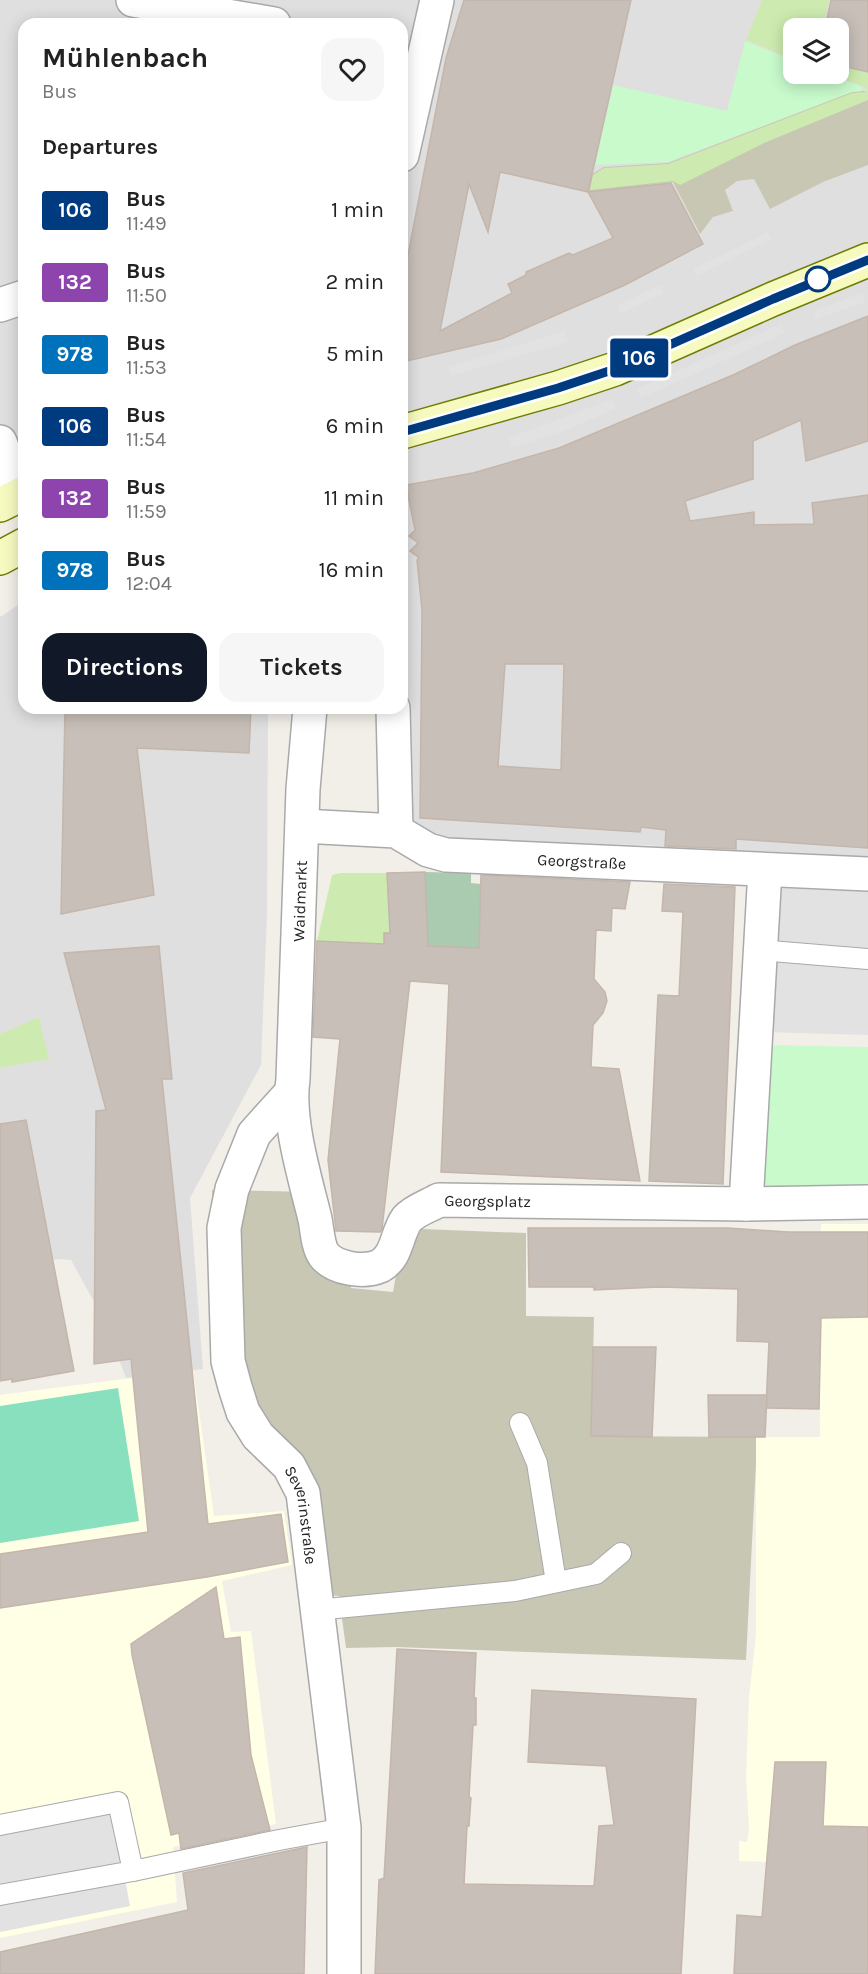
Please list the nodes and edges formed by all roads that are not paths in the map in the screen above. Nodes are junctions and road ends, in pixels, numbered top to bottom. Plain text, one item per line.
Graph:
1 (133, 0) edge
2 (437, 0) edge
3 (239, 18) edge
4 (413, 48) edge
5 (408, 97) edge
6 (868, 260) edge
7 (18, 299) edge
8 (0, 305) edge
9 (408, 430) edge
10 (0, 442) edge
11 (15, 497) edge
12 (18, 548) edge
13 (0, 558) edge
14 (310, 714) edge
15 (393, 714) edge
16 (302, 826) junction
17 (396, 831) junction
18 (765, 870) junction
19 (868, 874) edge
20 (760, 950) junction
21 (868, 958) edge
22 (290, 1094) junction
23 (868, 1202) edge
24 (746, 1204) junction
25 (520, 1423) dead end
26 (621, 1553) dead end
27 (556, 1582) junction
28 (316, 1610) junction
29 (0, 1825) edge
30 (344, 1828) junction
31 (133, 1871) junction
32 (0, 1895) edge
33 (344, 1974) edge

1 - 3 street
2 - 4 street
4 - 5 street
6 - 9 main road
7 - 8 street
10 - 11 street
12 - 13 main road
14 - 16 street, Waidmarkt
15 - 17 street
16 - 17 street, Georgstraße
16 - 22 street, Waidmarkt
17 - 18 street, Georgstraße
18 - 19 street, Georgstraße
18 - 20 street
20 - 21 lane
20 - 24 street
22 - 24 street, Georgsplatz
22 - 28 street, Severinstraße
23 - 24 street, Georgsplatz
25 - 27 lane
26 - 27 lane
27 - 28 lane
28 - 30 street, Severinstraße
29 - 31 lane
30 - 31 lane
30 - 33 street, Severinstraße
31 - 32 lane

